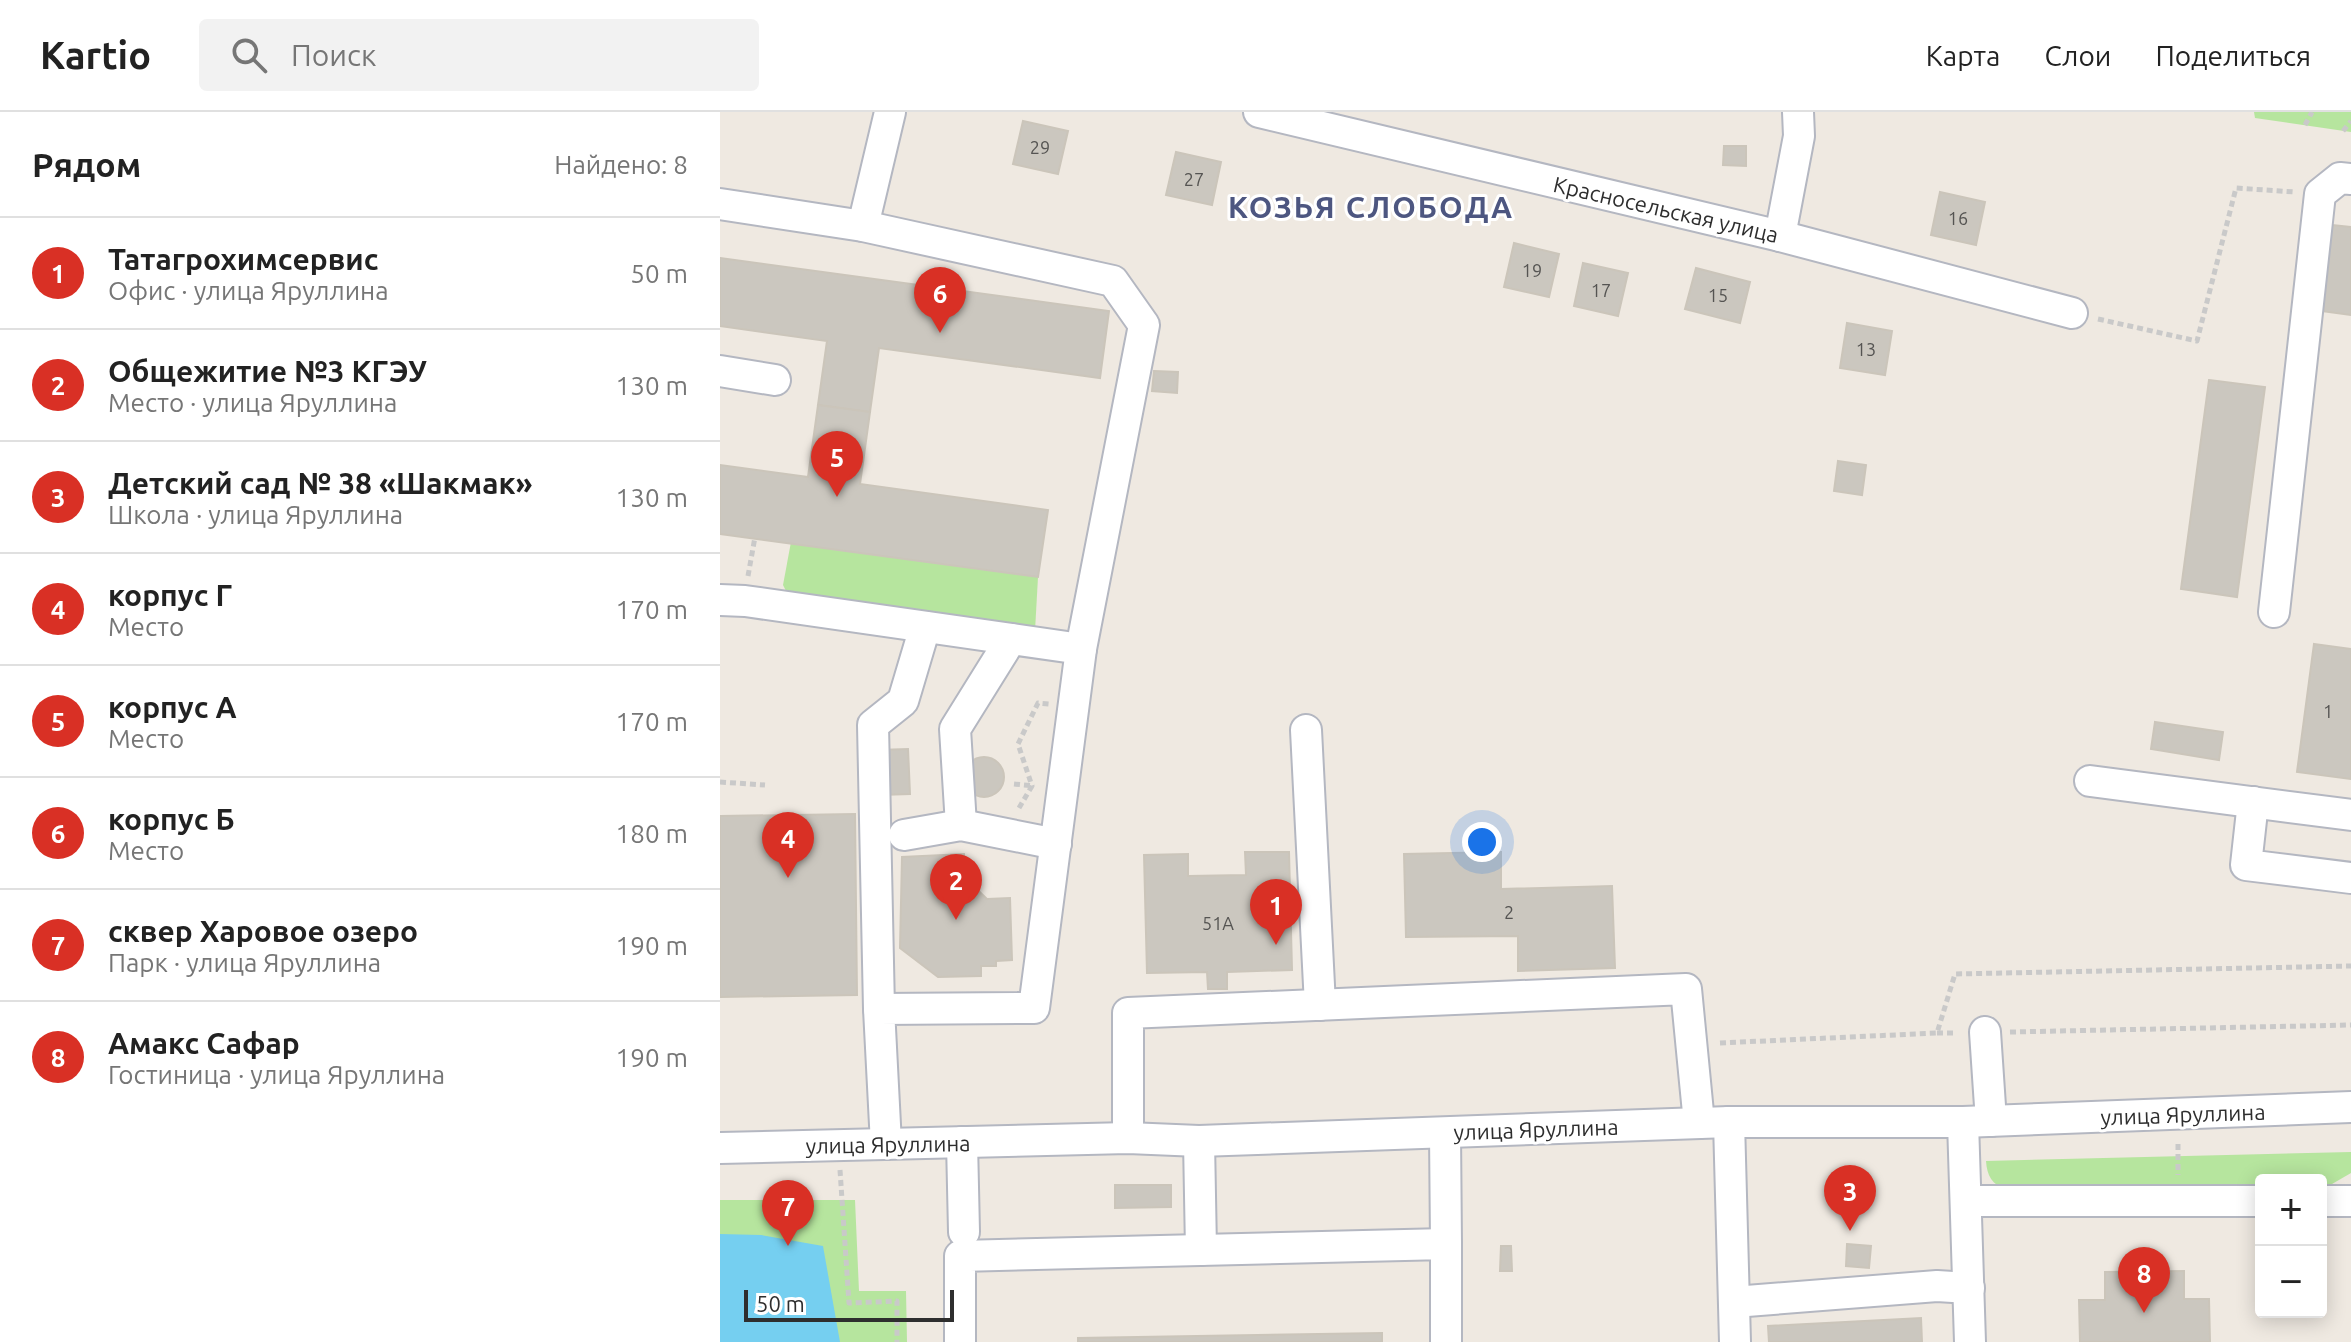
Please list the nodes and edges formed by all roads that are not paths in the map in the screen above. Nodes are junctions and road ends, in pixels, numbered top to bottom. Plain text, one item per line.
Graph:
1 (890, 112) edge
2 (1259, 112) edge
3 (1798, 112) edge
4 (2351, 179) edge
5 (720, 204) edge
6 (863, 226) junction
7 (1780, 236) junction
8 (2072, 313) road end
9 (720, 371) edge
10 (775, 380) dead end
11 (720, 600) edge
12 (2274, 612) dead end
13 (925, 627) junction
14 (1011, 639) junction
15 (1081, 649) junction
16 (1306, 730) dead end
17 (2090, 781) dead end
18 (2253, 802) junction
19 (2351, 815) edge
20 (961, 825) junction
21 (904, 835) dead end
22 (1056, 844) junction
23 (2351, 878) edge
24 (1320, 1005) junction
25 (879, 1009) junction
26 (1985, 1032) road end
27 (2351, 1107) edge
28 (1977, 1121) junction
29 (1729, 1122) junction
30 (1699, 1123) junction
31 (1445, 1133) junction
32 (1128, 1138) junction
33 (1199, 1141) junction
34 (962, 1142) junction
35 (886, 1144) junction
36 (720, 1148) edge
37 (1968, 1201) junction
38 (2255, 1201) edge
39 (2327, 1201) edge
40 (2351, 1201) edge
41 (964, 1232) dead end
42 (1446, 1244) junction
43 (1201, 1250) junction
44 (1969, 1288) junction
45 (1734, 1302) junction
46 (960, 1342) edge
47 (1446, 1342) edge
48 (1735, 1342) edge
49 (1970, 1342) edge

1 - 6 street
2 - 7 street, Красносельская улица
3 - 7 street
4 - 12 street
5 - 6 street
6 - 15 street
7 - 8 street, Красносельская улица
9 - 10 street
11 - 13 street
13 - 14 street
13 - 25 street
14 - 15 street
14 - 20 street
15 - 22 street
16 - 24 street
17 - 18 street
18 - 19 street
18 - 23 street
20 - 21 street
20 - 22 street
22 - 25 street
24 - 30 street
24 - 32 street
25 - 35 street
26 - 28 street
27 - 28 street, улица Яруллина
28 - 29 street, улица Яруллина
28 - 37 street
29 - 30 street, улица Яруллина
29 - 45 street
30 - 31 street, улица Яруллина
31 - 33 street, улица Яруллина
31 - 42 street
32 - 33 street, улица Яруллина
32 - 34 street, улица Яруллина
33 - 43 street
34 - 35 street, улица Яруллина
34 - 41 street
35 - 36 street, улица Яруллина
37 - 38 street
37 - 44 street
39 - 40 street
42 - 43 street
42 - 47 street
43 - 46 street
44 - 45 street
44 - 49 street
45 - 48 street

